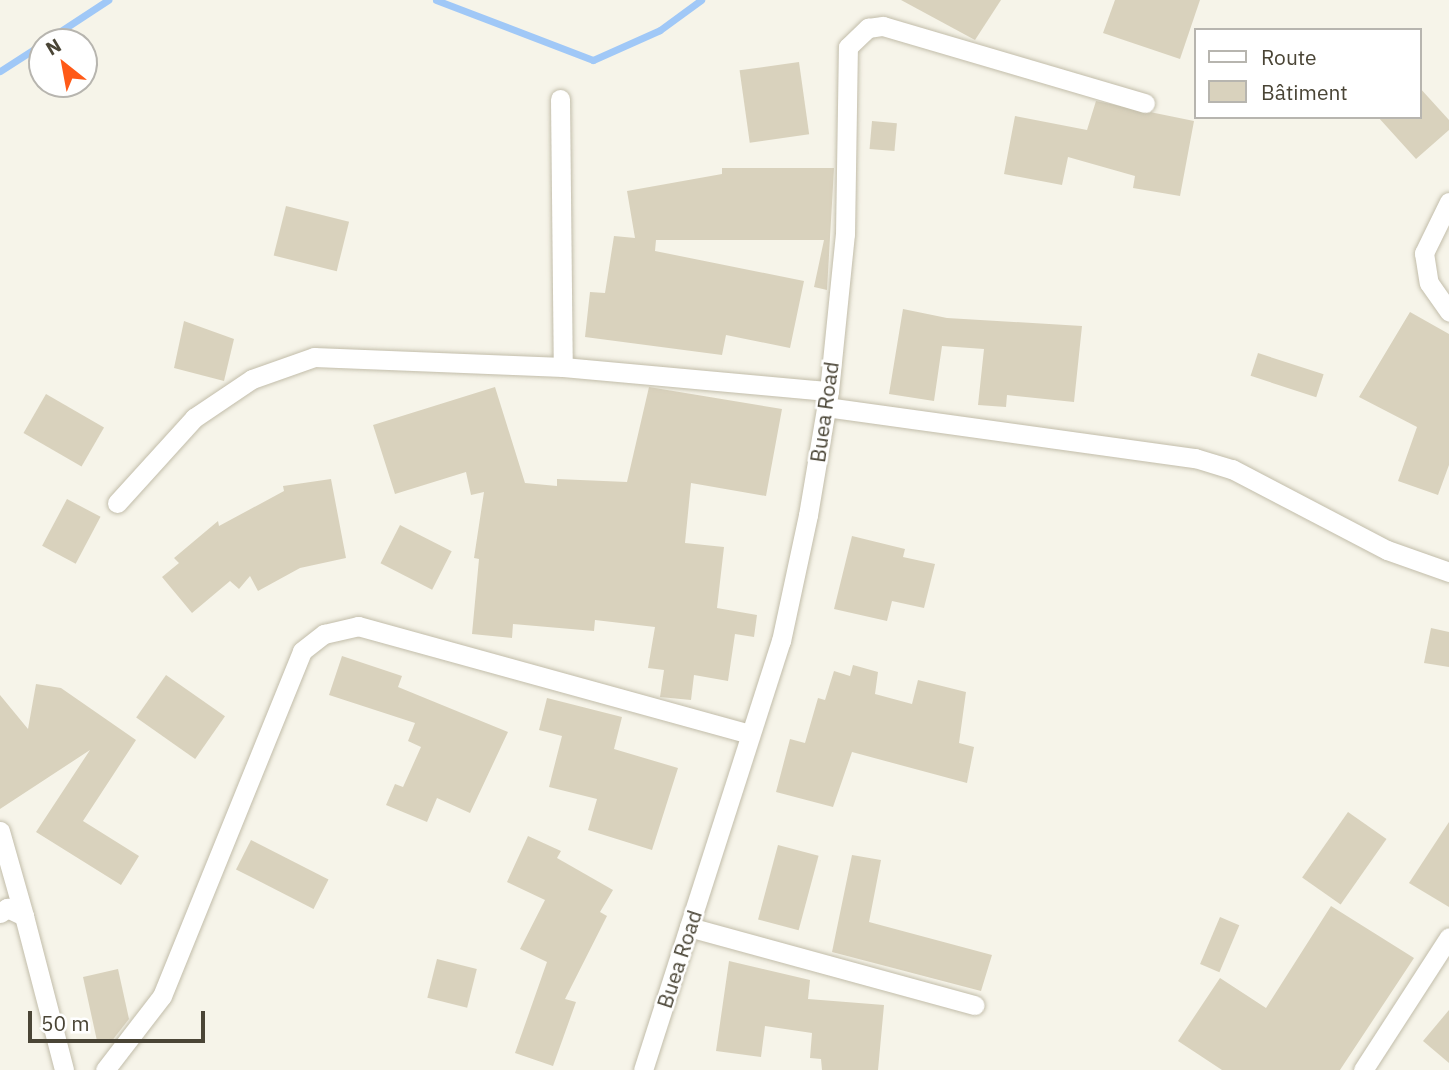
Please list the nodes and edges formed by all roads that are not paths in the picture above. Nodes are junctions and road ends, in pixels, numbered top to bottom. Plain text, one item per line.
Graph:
1 (560, 99) dead end
2 (1145, 103) dead end
3 (1449, 202) edge
4 (1449, 312) edge
5 (563, 367) junction
6 (827, 399) junction
7 (117, 503) dead end
8 (1449, 572) edge
9 (749, 734) junction
10 (0, 831) edge
11 (0, 913) edge
12 (24, 916) junction
13 (690, 927) junction
14 (1449, 937) edge
15 (975, 1005) dead end
16 (64, 1070) edge
17 (106, 1070) edge
18 (643, 1070) edge
19 (1363, 1070) edge

1 - 5 street
2 - 6 street, Buea Road
3 - 4 street
5 - 6 street
5 - 7 street
6 - 8 street
6 - 9 street, Buea Road
9 - 13 street, Buea Road
9 - 17 street
10 - 12 street
11 - 12 street
12 - 16 street
13 - 15 street
13 - 18 street, Buea Road
14 - 19 street

